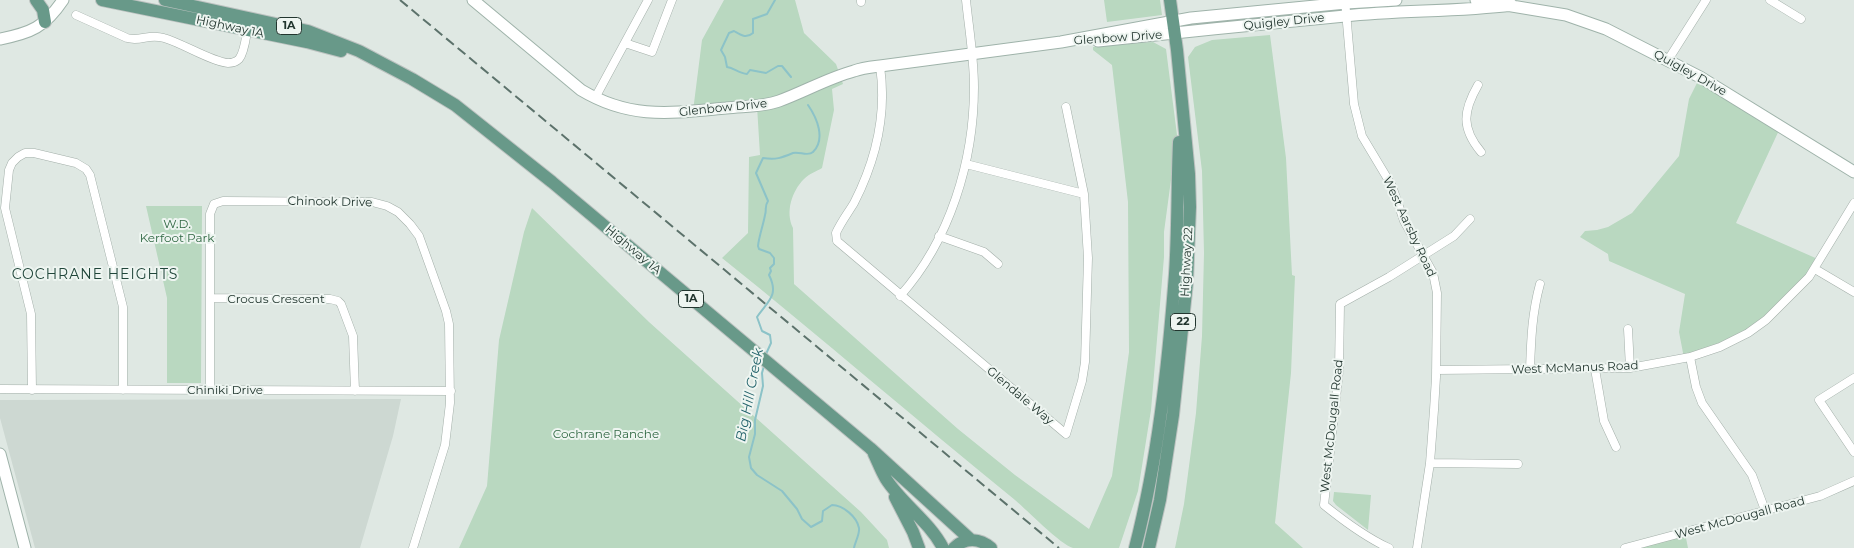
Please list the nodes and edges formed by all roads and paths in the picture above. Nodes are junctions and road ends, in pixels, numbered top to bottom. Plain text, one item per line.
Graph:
1 (36, 0) edge
2 (63, 0) edge
3 (102, 0) edge
4 (165, 0) edge
5 (473, 0) edge
6 (648, 0) edge
7 (672, 0) edge
8 (966, 0) edge
9 (1170, 0) edge
10 (1396, 0) edge
11 (1476, 0) edge
12 (1706, 0) edge
13 (1770, 0) edge
14 (1346, 1) edge
15 (1512, 6) junction
16 (76, 14) dead end
17 (1346, 16) junction
18 (1802, 19) dead end
19 (1174, 21) junction
20 (45, 22) junction
21 (249, 24) junction
22 (1176, 34) junction
23 (0, 39) edge
24 (624, 42) junction
25 (1061, 42) junction
26 (972, 54) junction
27 (1668, 60) junction
28 (880, 66) junction
29 (1478, 85) dead end
30 (1182, 94) junction
31 (595, 98) junction
32 (1066, 107) dead end
33 (1481, 152) dead end
34 (966, 164) junction
35 (1854, 172) edge
36 (1084, 194) junction
37 (1854, 203) edge
38 (1470, 219) dead end
39 (940, 236) junction
40 (1423, 256) junction
41 (998, 264) dead end
42 (1815, 269) junction
43 (1540, 284) dead end
44 (1854, 292) edge
45 (900, 296) junction
46 (210, 298) junction
47 (1628, 329) dead end
48 (1690, 357) junction
49 (1630, 368) junction
50 (1530, 369) junction
51 (1595, 369) junction
52 (1436, 370) junction
53 (1854, 378) edge
54 (0, 389) edge
55 (32, 390) junction
56 (123, 390) junction
57 (210, 390) junction
58 (355, 391) junction
59 (450, 391) junction
60 (1616, 447) dead end
61 (870, 448) junction
62 (1854, 452) edge
63 (0, 454) edge
64 (1430, 463) junction
65 (1518, 464) dead end
66 (886, 479) junction
67 (1854, 481) edge
68 (1765, 510) junction
69 (971, 540) junction
70 (26, 548) edge
71 (413, 548) edge
72 (918, 548) edge
73 (943, 548) edge
74 (954, 548) edge
75 (991, 548) edge
76 (1135, 548) edge
77 (1149, 548) edge
78 (1389, 548) edge
79 (1418, 548) edge
80 (1625, 548) edge

1 - 20 main road
2 - 20 street
3 - 21 main road, Highway 1A / 1A
4 - 21 main road, Highway 1A / 1A
5 - 31 street, Glenbow Drive
6 - 24 street
7 - 24 street
8 - 26 street
9 - 19 main road, Highway 22 / 22
10 - 14 street, Quigley Drive
11 - 15 street, Quigley Drive
12 - 27 street
13 - 18 street
14 - 17 street, West Aarsby Road
14 - 19 street, Quigley Drive
15 - 17 street, Quigley Drive
15 - 27 street, Quigley Drive
16 - 21 street
17 - 22 street, Quigley Drive
17 - 40 street, West Aarsby Road
19 - 22 main road, Highway 22 / 22
19 - 25 street, Glenbow Drive
20 - 23 street
21 - 61 main road, Highway 1A / 1A
22 - 25 street, Glenbow Drive
22 - 30 main road, Highway 22 / 22
24 - 31 street
25 - 26 street, Glenbow Drive
26 - 28 street, Glenbow Drive
26 - 34 street
27 - 35 street, Quigley Drive
28 - 31 street, Glenbow Drive
28 - 45 street, Glendale Way
29 - 33 street
30 - 76 main road, Highway 22 / 22
30 - 77 main road, Highway 22 / 22
32 - 36 street
34 - 36 street
34 - 39 street
36 - 45 street, Glendale Way
37 - 42 street, West McManus Road
38 - 40 street
39 - 41 street
39 - 45 street
40 - 52 street, West Aarsby Road
40 - 78 street, West McDougall Road
42 - 44 street
42 - 48 street, West McManus Road
43 - 50 street
46 - 57 street, Chinook Drive
46 - 58 street, Crocus Crescent
46 - 59 street, Chinook Drive
47 - 49 street
48 - 49 street, West McManus Road
48 - 68 street
49 - 51 street, West McManus Road
50 - 51 street, West McManus Road
50 - 52 street, West McManus Road
51 - 60 street
52 - 64 street, West Aarsby Road
53 - 62 street
54 - 55 street, Chiniki Drive
55 - 56 street, Chiniki Drive
55 - 56 street
56 - 57 street, Chiniki Drive
57 - 58 street, Chiniki Drive
58 - 59 street, Chiniki Drive
59 - 71 street, Chinook Drive
61 - 66 main road, Highway 1A / 1A
61 - 69 main road, Highway 1A / 1A
63 - 70 street
64 - 65 street
64 - 79 street, West Aarsby Road
66 - 72 main road
66 - 73 main road, Highway 1A / 1A
67 - 68 street, West McDougall Road
68 - 80 street, West McDougall Road
69 - 74 main road
69 - 75 main road

